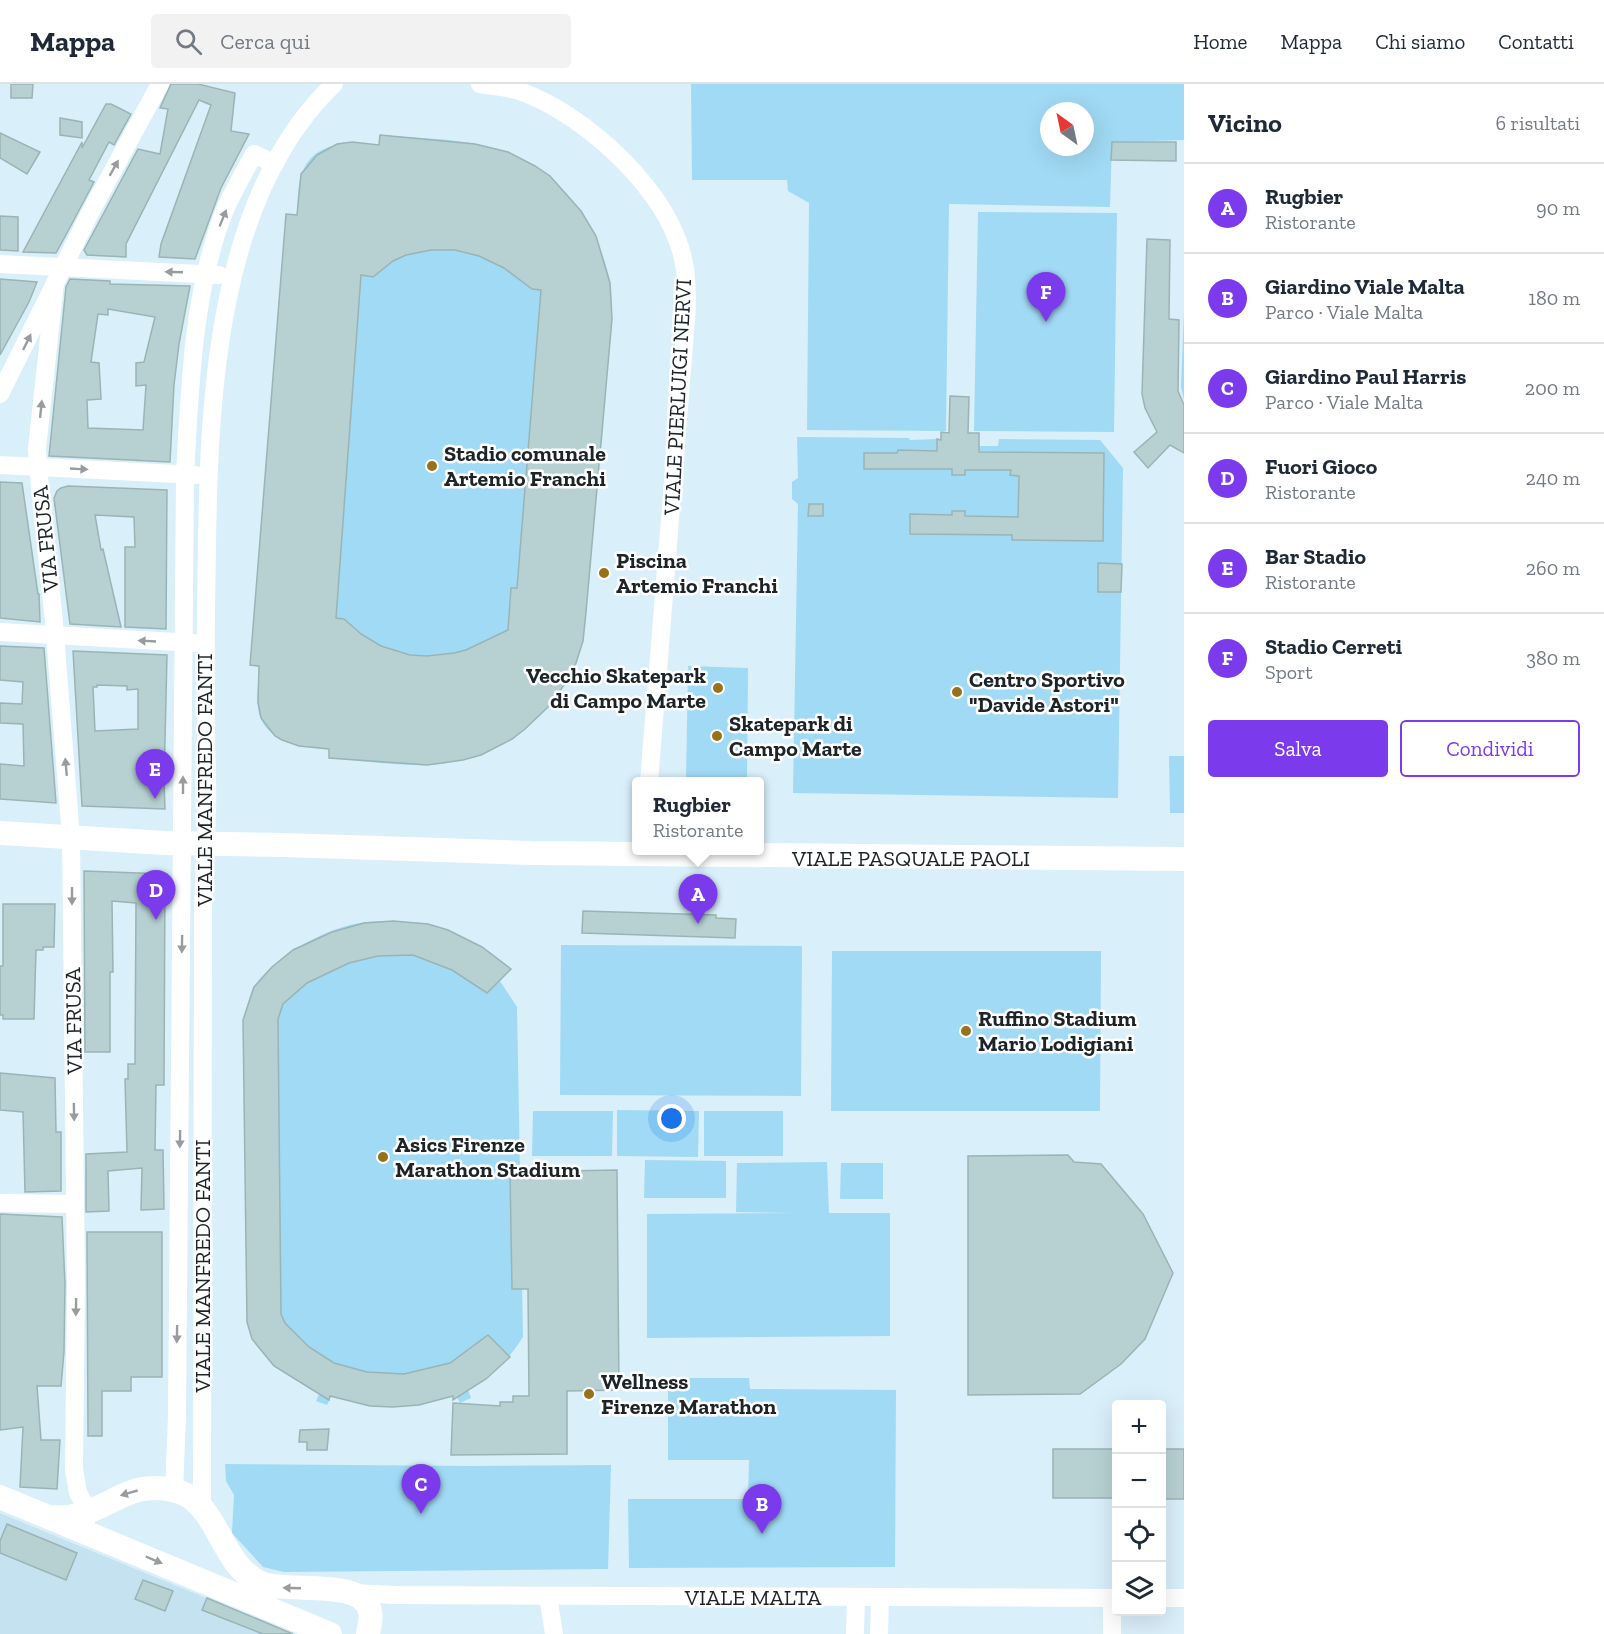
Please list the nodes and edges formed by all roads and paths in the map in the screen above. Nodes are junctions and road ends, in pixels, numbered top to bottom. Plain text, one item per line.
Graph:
1 (160, 84) edge
2 (334, 84) edge
3 (480, 84) edge
4 (275, 164) junction
5 (0, 264) edge
6 (207, 274) junction
7 (59, 275) junction
8 (233, 277) junction
9 (0, 394) edge
10 (0, 465) edge
11 (38, 467) junction
12 (185, 475) junction
13 (208, 475) junction
14 (0, 632) edge
15 (55, 635) junction
16 (183, 643) junction
17 (205, 644) junction
18 (649, 777) edge
19 (0, 821) edge
20 (71, 831) junction
21 (0, 833) edge
22 (194, 844) junction
23 (632, 853) edge
24 (764, 854) edge
25 (1184, 859) edge
26 (0, 1203) edge
27 (75, 1204) junction
28 (179, 1219) junction
29 (202, 1219) junction
30 (177, 1416) junction
31 (202, 1417) junction
32 (174, 1490) junction
33 (0, 1497) edge
34 (202, 1507) junction
35 (89, 1512) junction
36 (51, 1517) junction
37 (105, 1540) junction
38 (350, 1593) junction
39 (390, 1595) junction
40 (548, 1596) junction
41 (856, 1597) junction
42 (880, 1597) junction
43 (1112, 1598) edge
44 (1166, 1598) edge
45 (1184, 1598) edge
46 (1114, 1616) edge
47 (367, 1627) edge
48 (330, 1634) edge
49 (554, 1634) edge
50 (855, 1634) edge
51 (879, 1634) edge
52 (1113, 1634) edge

7 -> 1 street
2 - 4 street, VIALE MANFREDO FANTI
3 - 18 street, VIALE PIERLUIGI NERVI
6 -> 4 street
4 - 8 street, VIALE MANFREDO FANTI
5 - 7 street
6 -> 7 street
6 - 8 street
6 - 12 street
9 -> 7 street
11 -> 7 street, VIA FRUSA
8 - 13 street, VIALE MANFREDO FANTI
10 - 11 street
11 -> 12 street
11 - 15 street, VIA FRUSA
12 - 13 street
12 - 16 street
13 - 17 street, VIALE MANFREDO FANTI
14 - 15 street
16 -> 15 street
20 -> 15 street, VIA FRUSA
16 - 17 street
22 -> 16 street
17 - 22 street, VIALE MANFREDO FANTI
19 - 20 street
20 - 21 street
20 - 22 street, VIALE PASQUALE PAOLI
20 -> 27 street, VIA FRUSA
22 - 23 street, VIALE PASQUALE PAOLI
22 -> 28 street
22 - 29 street, VIALE MANFREDO FANTI
24 - 25 street, VIALE PASQUALE PAOLI
26 - 27 street
27 -> 35 street, VIA FRUSA
28 - 29 street
28 -> 30 street
29 - 31 street, VIALE MANFREDO FANTI
30 - 31 street
30 - 32 street
31 - 34 street, VIALE MANFREDO FANTI
32 - 34 street
32 -> 35 street
33 - 36 street
38 -> 34 street
35 - 36 street
35 - 37 street, VIA FRUSA
36 - 37 street
37 -> 48 street
38 - 39 street, VIALE MALTA
38 - 47 street
39 - 40 street, VIALE MALTA
39 - 47 street
40 - 41 street, VIALE MALTA
40 - 49 street
41 - 42 street, VIALE MALTA
41 - 50 street
42 - 43 street, VIALE MALTA
42 - 51 street
44 - 45 street
46 - 52 street

